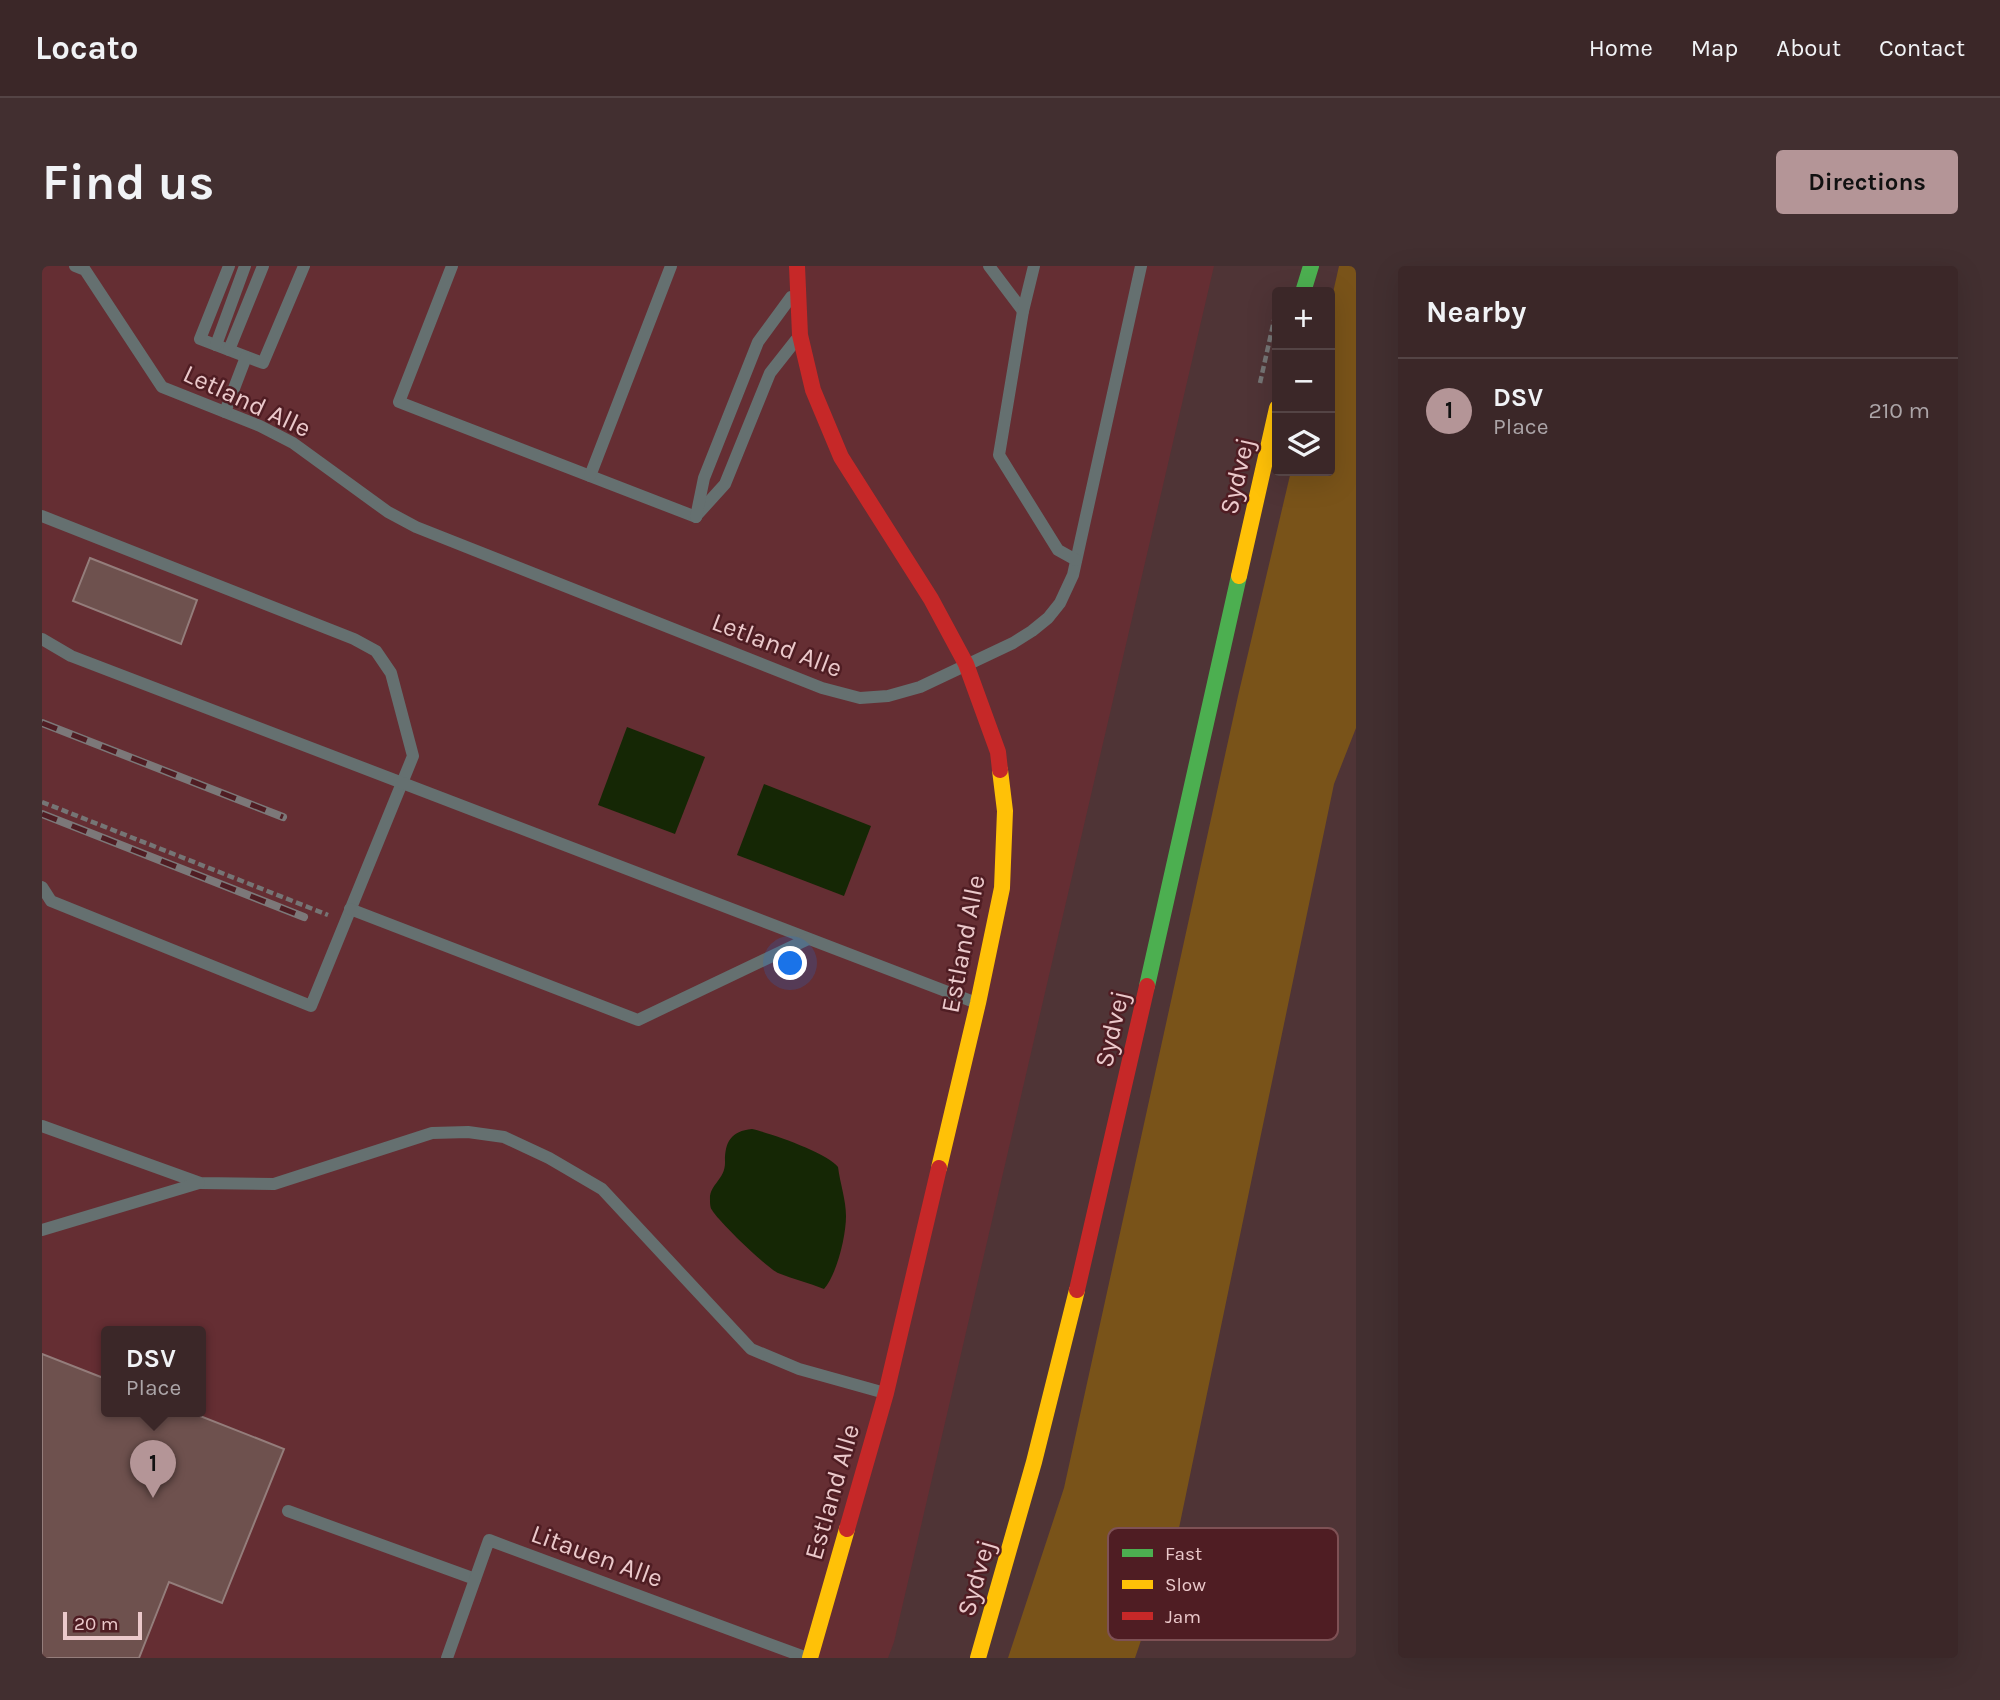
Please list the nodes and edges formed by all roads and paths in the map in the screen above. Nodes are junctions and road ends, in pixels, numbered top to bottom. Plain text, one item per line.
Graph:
1 (75, 266) edge
2 (229, 266) edge
3 (245, 266) edge
4 (263, 266) edge
5 (304, 266) edge
6 (452, 266) edge
7 (671, 266) edge
8 (797, 266) edge
9 (989, 266) edge
10 (1034, 266) edge
11 (1141, 266) edge
12 (1305, 266) edge
13 (1311, 266) edge
14 (1304, 287) edge
15 (1305, 287) edge
16 (797, 289) junction
17 (1023, 311) junction
18 (800, 335) junction
19 (216, 345) junction
20 (229, 350) junction
21 (246, 357) junction
22 (225, 412) junction
23 (1276, 413) edge
24 (590, 476) junction
25 (42, 516) edge
26 (695, 517) junction
27 (1076, 560) junction
28 (42, 639) edge
29 (966, 664) junction
30 (402, 783) junction
31 (42, 802) edge
32 (42, 887) edge
33 (46, 903) edge
34 (350, 909) junction
35 (345, 922) junction
36 (808, 939) junction
37 (978, 1003) junction
38 (42, 1126) edge
39 (200, 1183) junction
40 (42, 1230) edge
41 (886, 1393) junction
42 (288, 1511) dead end
43 (475, 1579) junction
44 (447, 1658) edge
45 (808, 1658) edge
46 (978, 1658) edge

1 - 22 lane, Letland Alle
2 - 19 lane
3 - 19 lane
4 - 20 lane
5 - 21 lane
6 - 24 lane
7 - 24 lane
8 - 16 street, Estland Alle
9 - 17 lane
10 - 17 lane
11 - 27 lane, Letland Alle
12 - 14 street
13 - 15 street
16 - 18 street, Estland Alle
16 - 26 lane
17 - 27 lane
18 - 26 lane
18 - 29 street, Estland Alle
19 - 20 lane
20 - 21 lane
21 - 22 lane
22 - 29 lane, Letland Alle
23 - 46 street, Sydvej
24 - 26 lane
25 - 30 lane
27 - 29 lane, Letland Alle
28 - 30 lane
29 - 37 street, Estland Alle
30 - 34 lane
30 - 36 lane
31 - 35 path
32 - 33 lane
33 - 35 lane
34 - 35 lane
34 - 36 lane
36 - 37 lane
37 - 41 street, Estland Alle
38 - 39 lane
39 - 40 lane
39 - 41 lane
41 - 45 street, Estland Alle
42 - 43 lane
43 - 44 lane, Litauen Alle
43 - 45 lane, Litauen Alle

